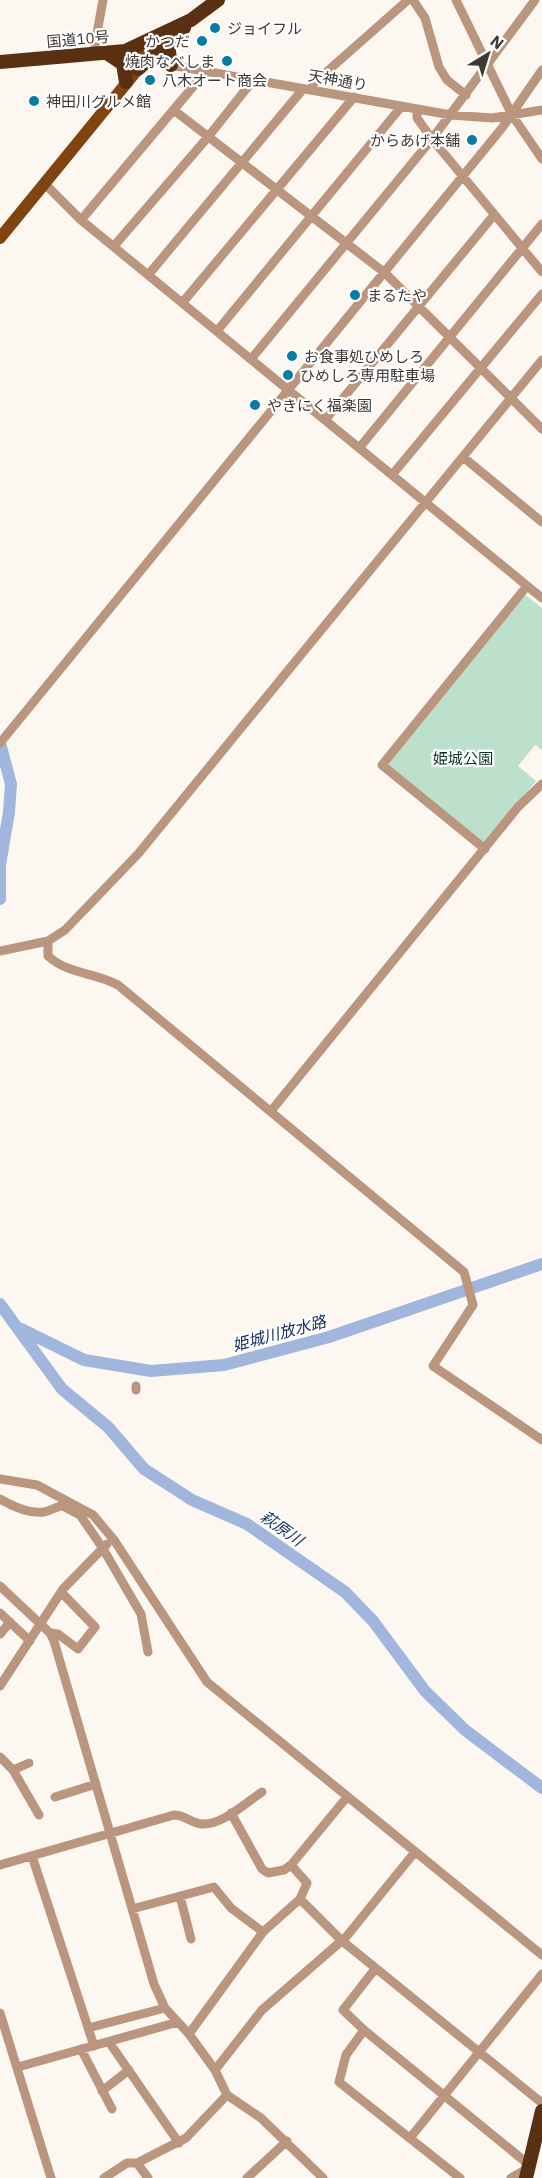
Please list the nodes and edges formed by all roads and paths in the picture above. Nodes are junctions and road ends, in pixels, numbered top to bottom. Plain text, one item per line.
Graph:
1 (104, 0) edge
2 (218, 0) edge
3 (408, 0) edge
4 (413, 0) edge
5 (456, 0) edge
6 (535, 0) edge
7 (202, 5) edge
8 (191, 20) junction
9 (168, 45) junction
10 (136, 46) junction
11 (108, 54) junction
12 (93, 55) junction
13 (0, 62) edge
14 (143, 65) junction
15 (171, 65) junction
16 (488, 67) junction
17 (207, 70) junction
18 (542, 70) edge
19 (254, 79) junction
20 (126, 82) junction
21 (307, 89) junction
22 (466, 94) junction
23 (354, 97) junction
24 (401, 106) junction
25 (417, 110) junction
26 (542, 110) edge
27 (175, 111) junction
28 (451, 115) junction
29 (512, 115) junction
30 (208, 137) junction
31 (432, 139) junction
32 (542, 159) edge
33 (242, 163) junction
34 (463, 176) junction
35 (44, 183) junction
36 (277, 190) junction
37 (495, 215) junction
38 (312, 217) junction
39 (81, 220) junction
40 (542, 224) edge
41 (0, 238) edge
42 (346, 243) junction
43 (114, 246) junction
44 (522, 248) junction
45 (385, 273) junction
46 (542, 273) edge
47 (149, 274) junction
48 (542, 294) edge
49 (183, 302) junction
50 (419, 306) junction
51 (218, 330) junction
52 (450, 337) junction
53 (252, 358) junction
54 (542, 360) edge
55 (480, 368) junction
56 (289, 390) junction
57 (511, 399) junction
58 (326, 419) junction
59 (542, 429) edge
60 (360, 447) junction
61 (463, 457) junction
62 (392, 475) junction
63 (425, 502) junction
64 (542, 522) edge
65 (527, 586) junction
66 (542, 598) edge
67 (0, 743) edge
68 (542, 784) edge
69 (485, 849) junction
70 (46, 941) junction
71 (0, 951) edge
72 (271, 1111) junction
73 (542, 1440) edge
74 (0, 1479) edge
75 (0, 1499) edge
76 (114, 1540) junction
77 (102, 1547) junction
78 (0, 1586) edge
79 (61, 1592) junction
80 (11, 1598) junction
81 (0, 1612) edge
82 (10, 1622) junction
83 (41, 1626) junction
84 (50, 1633) junction
85 (0, 1634) edge
86 (30, 1641) junction
87 (148, 1652) dead end
88 (1, 1683) edge
89 (0, 1757) edge
90 (29, 1763) dead end
91 (13, 1770) junction
92 (96, 1784) junction
93 (262, 1792) dead end
94 (55, 1797) dead end
95 (347, 1797) junction
96 (231, 1813) junction
97 (39, 1815) dead end
98 (110, 1834) junction
99 (415, 1852) junction
100 (32, 1856) junction
101 (0, 1865) edge
102 (291, 1865) junction
103 (180, 1896) junction
104 (300, 1899) junction
105 (132, 1909) junction
106 (263, 1932) junction
107 (191, 1939) dead end
108 (341, 1940) junction
109 (542, 1956) edge
110 (375, 1969) junction
111 (542, 1974) edge
112 (165, 2008) junction
113 (0, 2013) edge
114 (178, 2022) junction
115 (88, 2028) junction
116 (364, 2030) junction
117 (189, 2034) junction
118 (109, 2042) junction
119 (94, 2046) junction
120 (81, 2049) junction
121 (478, 2051) junction
122 (18, 2067) junction
123 (129, 2070) junction
124 (215, 2070) junction
125 (102, 2091) junction
126 (443, 2094) junction
127 (227, 2095) junction
128 (542, 2103) edge
129 (112, 2109) dead end
130 (542, 2111) edge
131 (410, 2138) junction
132 (287, 2141) junction
133 (179, 2143) junction
134 (137, 2163) junction
135 (527, 2170) edge
136 (51, 2178) edge
137 (104, 2178) edge
138 (148, 2178) edge
139 (247, 2178) edge
140 (323, 2178) edge
141 (460, 2178) edge
142 (511, 2178) edge

1 - 12 street
2 - 7 highway, 国道10号
3 - 21 street
4 - 22 street
5 - 16 street
6 - 16 street
7 - 8 highway, 国道10号
8 - 9 highway
8 - 10 highway, 国道10号
9 - 14 highway
9 - 15 highway
10 - 11 highway, 国道10号
10 - 14 main road
11 - 12 highway, 国道10号
11 - 20 highway
12 - 13 highway, 国道10号
14 - 15 street, 天神通り
14 - 20 main road
15 - 17 street, 天神通り
16 - 22 street
16 - 29 street
17 - 19 street, 天神通り
17 - 27 street
18 - 29 street
19 - 21 street, 天神通り
19 - 30 street
20 - 35 main road
21 - 23 street, 天神通り
21 - 33 street
22 - 28 street
23 - 24 street, 天神通り
23 - 36 street
24 - 25 street, 天神通り
24 - 38 street
25 - 28 street, 天神通り
25 - 31 street
26 - 29 street, 天神通り
27 - 30 street
27 - 39 street
28 - 29 street, 天神通り
28 - 31 street
29 - 32 street
29 - 34 street
30 - 33 street
30 - 43 street
31 - 34 street
31 - 42 street
33 - 36 street
33 - 47 street
34 - 37 street
34 - 45 street
35 - 39 street
35 - 41 main road
36 - 38 street
36 - 49 street
37 - 44 street
37 - 50 street
38 - 42 street
38 - 51 street
39 - 43 street
40 - 44 street
42 - 45 street
42 - 53 street
43 - 47 street
44 - 46 street
44 - 52 street
45 - 50 street
45 - 56 street
47 - 49 street
48 - 55 street
49 - 51 street
50 - 52 street
50 - 58 street
51 - 53 street
52 - 55 street
52 - 60 street
53 - 56 street
54 - 57 street
55 - 57 street
55 - 62 street
56 - 58 street
56 - 67 street
57 - 59 street
57 - 61 street
58 - 60 street
60 - 62 street
61 - 63 street
61 - 64 street
62 - 63 street
63 - 65 street
63 - 70 street
65 - 66 street
65 - 69 street
68 - 69 street
69 - 72 street
70 - 71 street
70 - 72 street
72 - 73 street
74 - 76 street
75 - 77 street
76 - 77 street
76 - 95 street
77 - 79 street
77 - 87 street
78 - 80 street
79 - 83 street
79 - 84 street
80 - 81 street
80 - 83 street
81 - 82 street
82 - 85 street
82 - 86 street
83 - 84 street
83 - 86 street
84 - 92 street
86 - 88 street
89 - 91 street
90 - 91 street
91 - 97 street
92 - 94 street
92 - 98 street
93 - 96 street
95 - 99 street
95 - 102 street
96 - 98 street
96 - 102 street
98 - 100 street
98 - 105 street
99 - 108 street
99 - 109 street
100 - 101 street
100 - 115 street
102 - 104 street
103 - 105 street
103 - 106 street
103 - 107 street
104 - 106 street
104 - 108 street
105 - 112 street
106 - 117 street
108 - 110 street
108 - 124 street
110 - 116 street
110 - 121 street
111 - 121 street
112 - 114 street
112 - 115 street
113 - 122 street
114 - 117 street
114 - 118 street
115 - 119 street
116 - 126 street
116 - 131 street
117 - 124 street
118 - 119 street
118 - 123 street
119 - 120 street
120 - 122 street
120 - 125 street
121 - 126 street
121 - 128 street
122 - 136 street
123 - 125 street
123 - 133 street
124 - 127 street
125 - 129 street
126 - 131 street
126 - 135 street
127 - 132 street
127 - 133 street
130 - 135 highway
131 - 141 street
132 - 139 street
132 - 140 street
133 - 134 street
134 - 137 street
134 - 138 street
135 - 142 street

